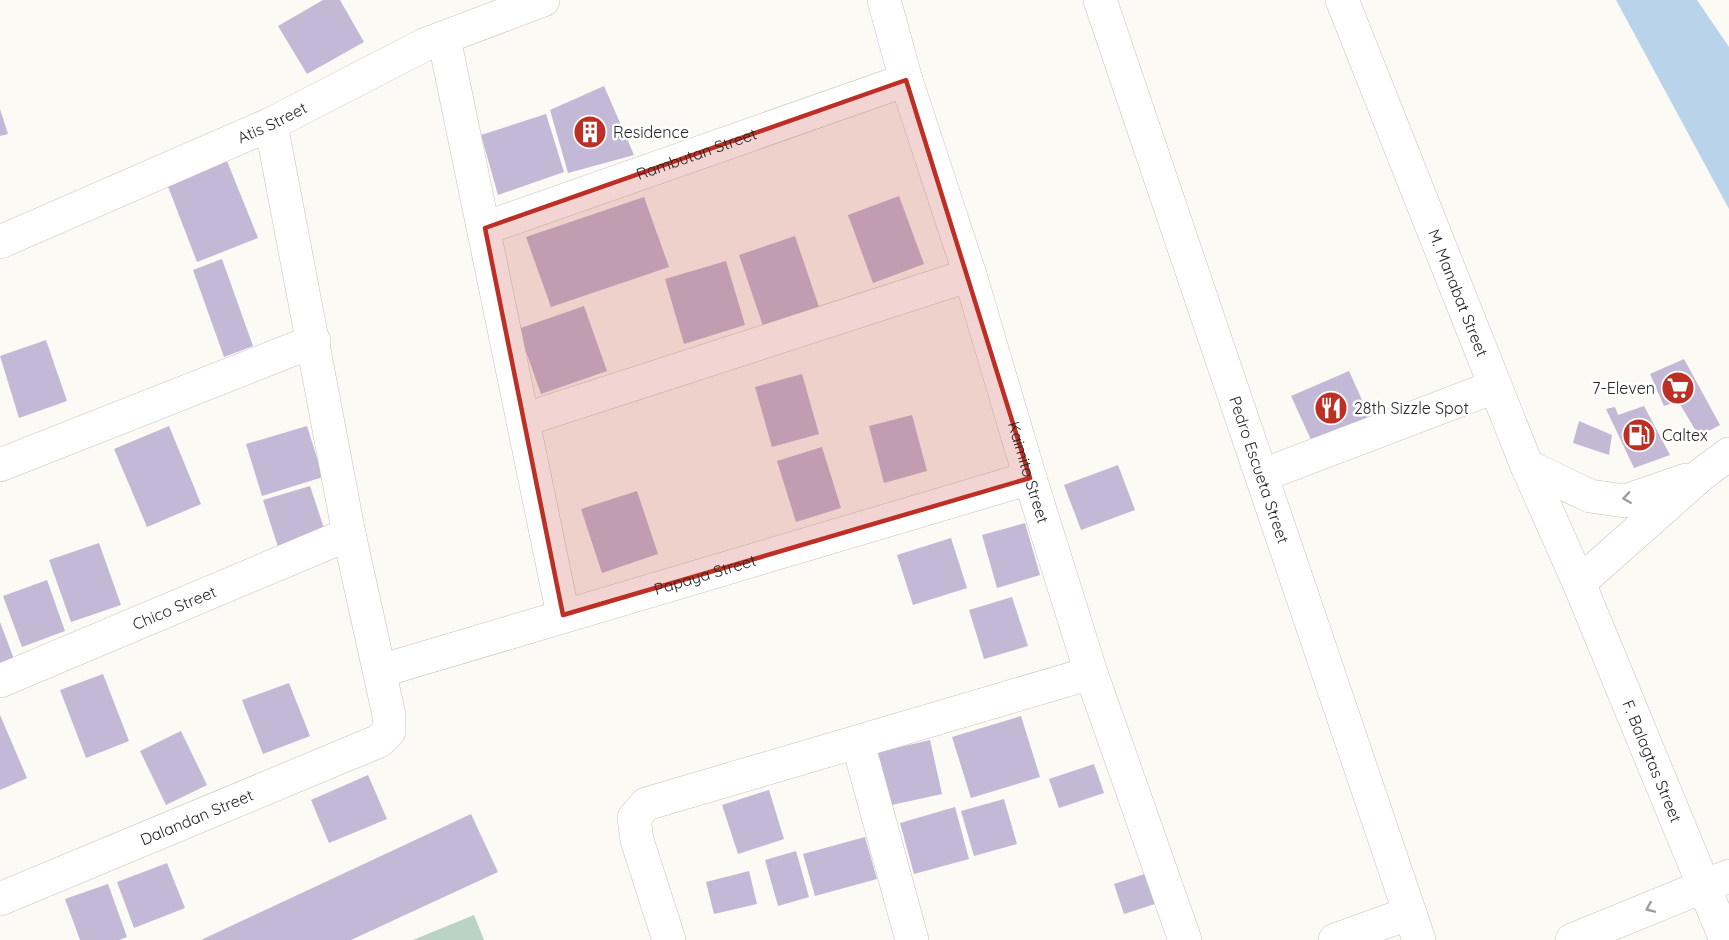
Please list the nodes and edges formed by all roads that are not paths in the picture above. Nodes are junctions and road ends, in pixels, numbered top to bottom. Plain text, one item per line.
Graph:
1 (543, 0) edge
2 (884, 0) edge
3 (1100, 0) edge
4 (1342, 0) edge
5 (444, 38) junction
6 (906, 80) junction
7 (271, 124) junction
8 (485, 228) junction
9 (0, 242) edge
10 (970, 275) junction
11 (314, 341) junction
12 (1494, 387) junction
13 (523, 420) junction
14 (1729, 454) edge
15 (0, 465) edge
16 (1527, 466) junction
17 (1702, 474) junction
18 (1263, 475) junction
19 (1030, 478) junction
20 (349, 534) junction
21 (1579, 583) junction
22 (563, 615) junction
23 (380, 671) junction
24 (1091, 673) junction
25 (0, 681) edge
26 (858, 742) junction
27 (1716, 881) edge
28 (0, 899) edge
29 (1415, 927) edge
30 (669, 940) edge
31 (912, 940) edge
32 (1185, 940) edge
33 (1335, 940) edge
34 (1572, 940) edge
35 (1726, 940) edge

1 - 5 street, Atis Street
2 - 6 street, Kaimito Street
3 - 18 street, Pedro Escueta Street
4 - 12 street, M. Manabat Street
5 - 7 street, Atis Street
5 - 8 street
6 - 8 street, Rambutan Street
6 - 10 street, Kaimito Street
7 - 9 street, Atis Street
7 - 11 street
8 - 13 street
10 - 13 street
10 - 19 street, Kaimito Street
11 - 15 street
11 - 20 street
12 - 16 street, M. Manabat Street
12 - 18 street
13 - 22 street
14 - 17 street
17 -> 16 street
16 - 21 street, M. Manabat Street
17 - 21 street
18 - 29 street, Pedro Escueta Street
19 - 22 street, Papaya Street
19 - 24 street, Kaimito Street
20 - 23 street
20 - 25 street, Chico Street
21 - 27 street, F. Balagtas Street
22 - 23 street, Papaya Street
23 - 28 street, Dalandan Street
24 - 26 street
24 - 32 street, Kaimito Street
26 - 30 street
26 - 31 street
27 -> 34 street
27 - 35 street, F. Balagtas Street
29 - 33 street

